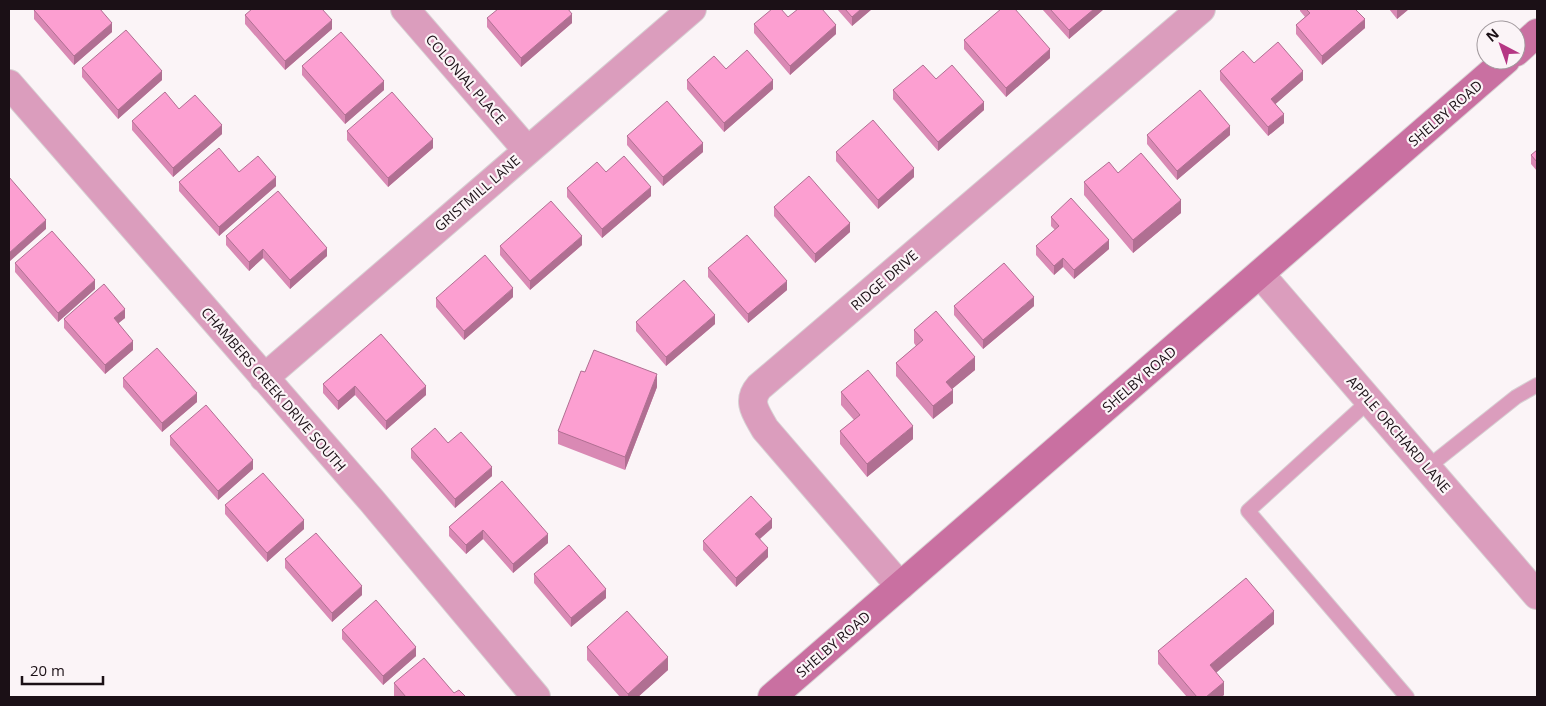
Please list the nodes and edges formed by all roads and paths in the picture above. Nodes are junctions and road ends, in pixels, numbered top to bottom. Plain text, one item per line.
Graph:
1 (405, 9) edge
2 (692, 9) edge
3 (1201, 9) edge
4 (1537, 33) edge
5 (1526, 43) edge
6 (1495, 70) edge
7 (9, 84) edge
8 (527, 150) junction
9 (1260, 274) junction
10 (264, 378) junction
11 (1537, 385) edge
12 (1370, 400) junction
13 (1428, 467) junction
14 (900, 586) junction
15 (1537, 595) edge
16 (536, 697) edge
17 (772, 697) edge
18 (1407, 697) edge

1 - 8 street, COLONIAL PLACE
2 - 8 street, GRISTMILL LANE
3 - 14 street, RIDGE DRIVE
4 - 5 main road
6 - 9 main road, SHELBY ROAD
7 - 10 street, CHAMBERS CREEK DRIVE SOUTH
8 - 10 street, GRISTMILL LANE
9 - 12 street, APPLE ORCHARD LANE
9 - 14 main road, SHELBY ROAD
10 - 16 street, CHAMBERS CREEK DRIVE SOUTH
11 - 13 lane
12 - 13 street, APPLE ORCHARD LANE
12 - 18 lane
13 - 15 street, APPLE ORCHARD LANE
14 - 17 main road, SHELBY ROAD

